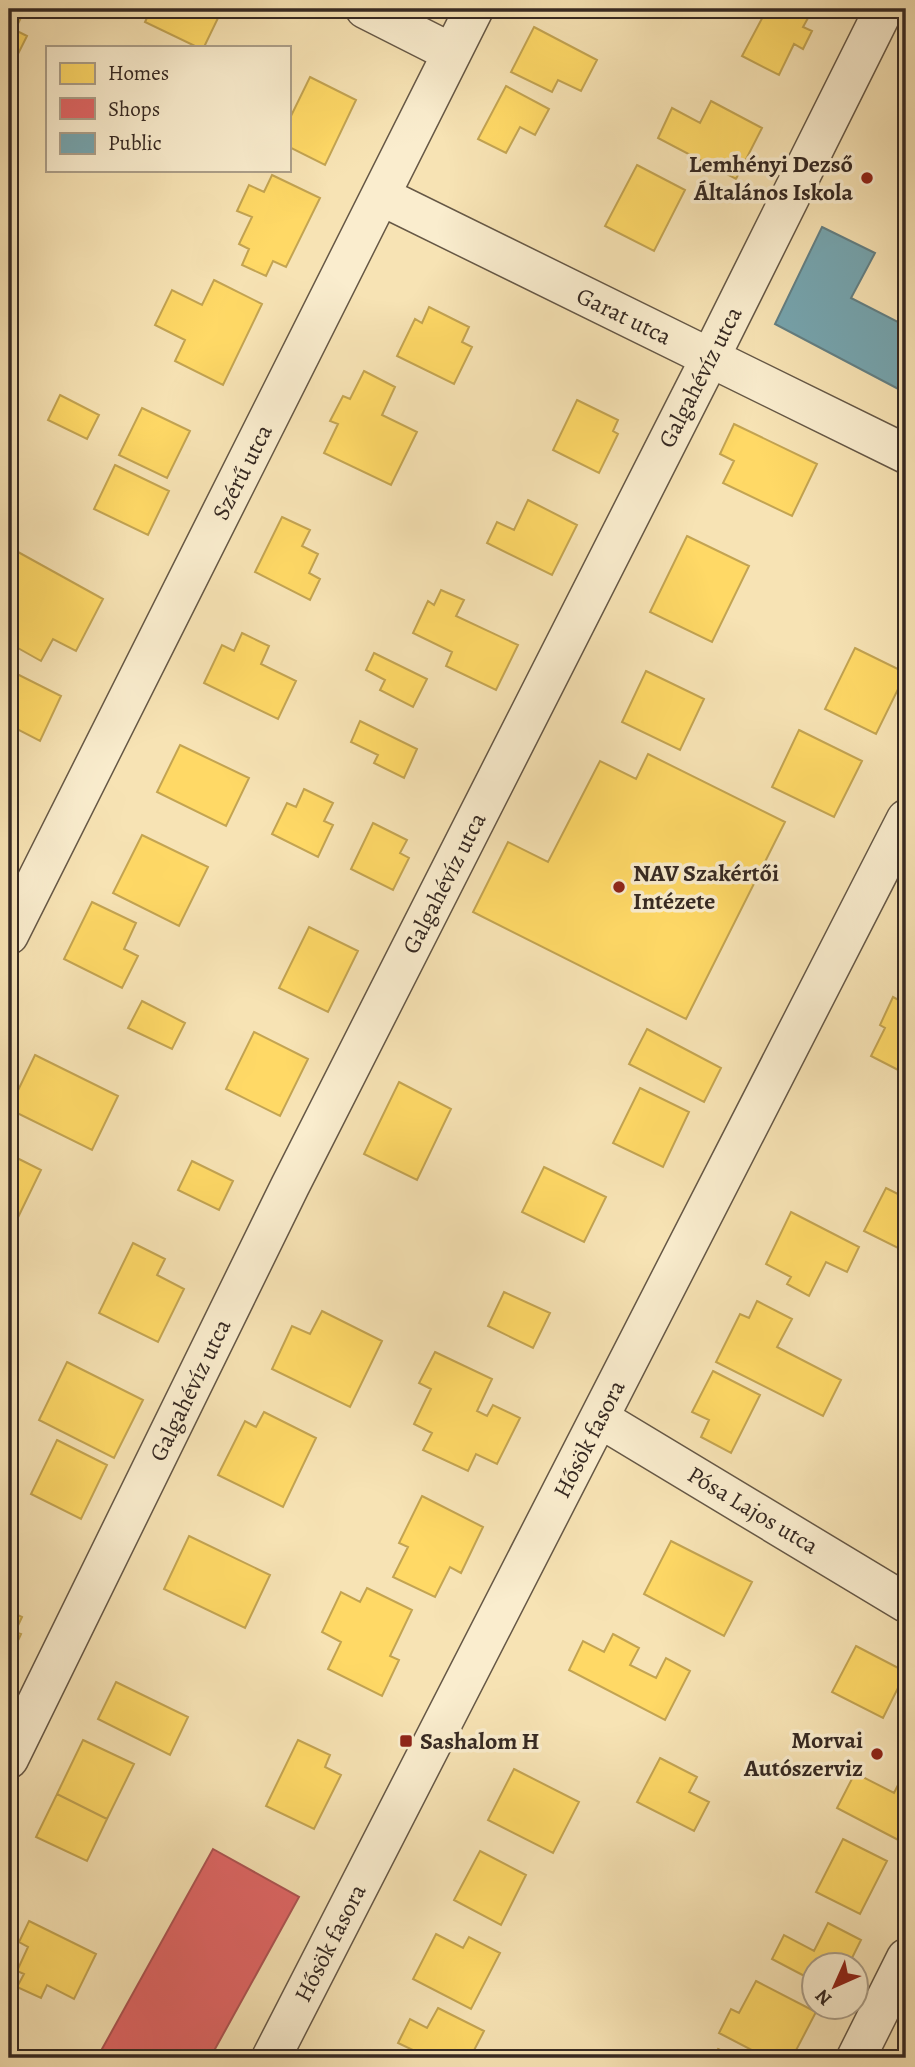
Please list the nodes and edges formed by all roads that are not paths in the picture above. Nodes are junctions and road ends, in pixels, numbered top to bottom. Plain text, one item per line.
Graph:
1 (365, 9) edge
2 (474, 9) edge
3 (884, 9) edge
4 (452, 53) junction
5 (381, 196) junction
6 (710, 358) junction
7 (906, 454) edge
8 (906, 819) edge
9 (9, 935) edge
10 (599, 1418) junction
11 (906, 1603) edge
12 (9, 1759) edge
13 (906, 1958) edge
14 (271, 2058) edge
15 (856, 2058) edge

1 - 4 street
2 - 4 street, Szérű utca
3 - 6 street, Galgahévíz utca
4 - 5 street, Szérű utca
5 - 6 street, Garat utca
5 - 9 street, Szérű utca
6 - 7 street, Garat utca
6 - 12 street, Galgahévíz utca
8 - 10 street, Hősök fasora
10 - 11 street, Pósa Lajos utca
10 - 14 street, Hősök fasora
13 - 15 street

